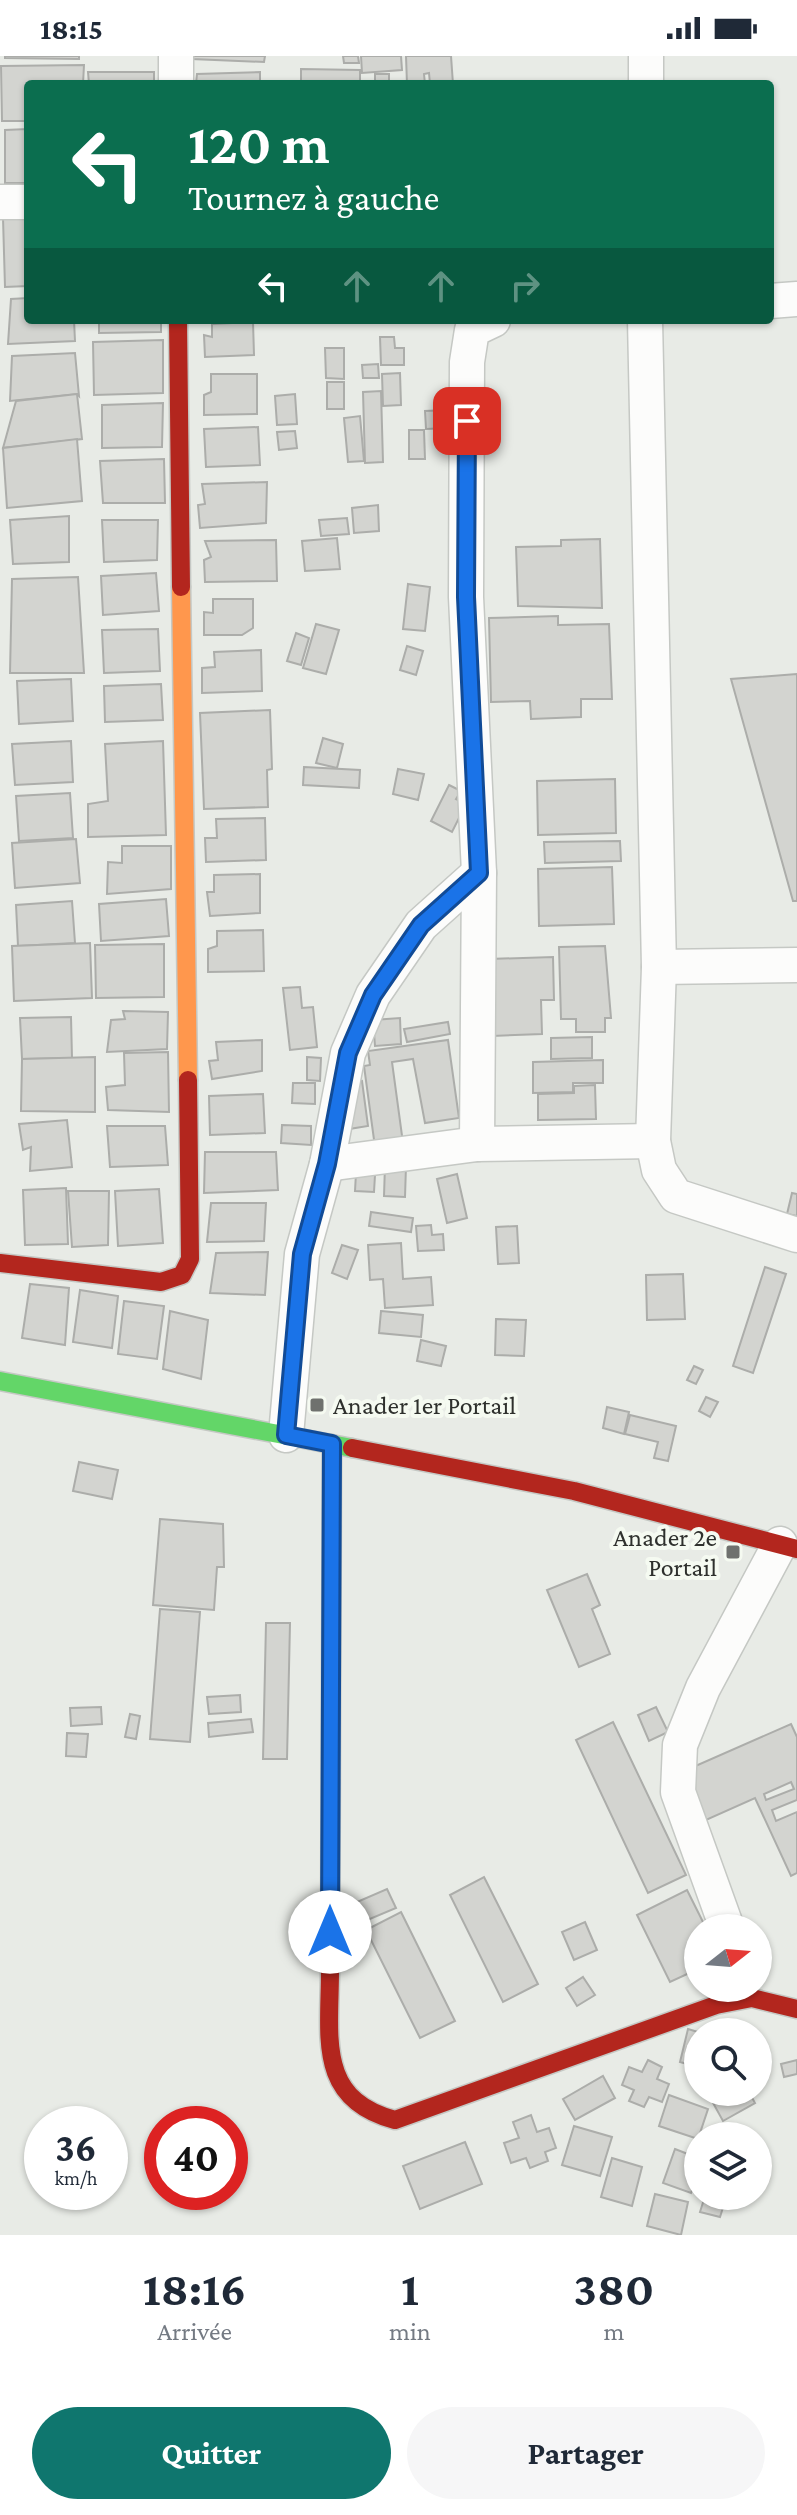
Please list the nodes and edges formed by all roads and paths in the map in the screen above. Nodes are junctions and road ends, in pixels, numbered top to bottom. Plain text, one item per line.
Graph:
1 (176, 56) edge
2 (646, 56) edge
3 (176, 80) edge
4 (646, 80) edge
5 (0, 202) edge
6 (24, 202) edge
7 (797, 299) edge
8 (774, 301) edge
9 (178, 324) edge
10 (485, 324) edge
11 (645, 324) edge
12 (479, 873) junction
13 (797, 965) edge
14 (659, 967) junction
15 (653, 1141) junction
16 (477, 1144) junction
17 (327, 1164) junction
18 (797, 1235) edge
19 (0, 1263) edge
20 (0, 1381) edge
21 (286, 1435) junction
22 (332, 1444) junction
23 (789, 1547) edge
24 (722, 1914) edge
25 (772, 2000) edge
26 (724, 2002) edge
27 (797, 2009) edge

1 - 3 street
2 - 4 street
5 - 6 street
7 - 8 street
9 - 19 street
10 - 12 street
11 - 14 street
12 - 16 street
12 - 17 street
13 - 14 street
14 - 15 street
15 - 16 street
15 - 18 street
16 - 17 street
17 - 21 street
20 - 21 street
21 - 22 street
22 - 23 street
22 - 26 street
23 - 24 street
25 - 27 street

